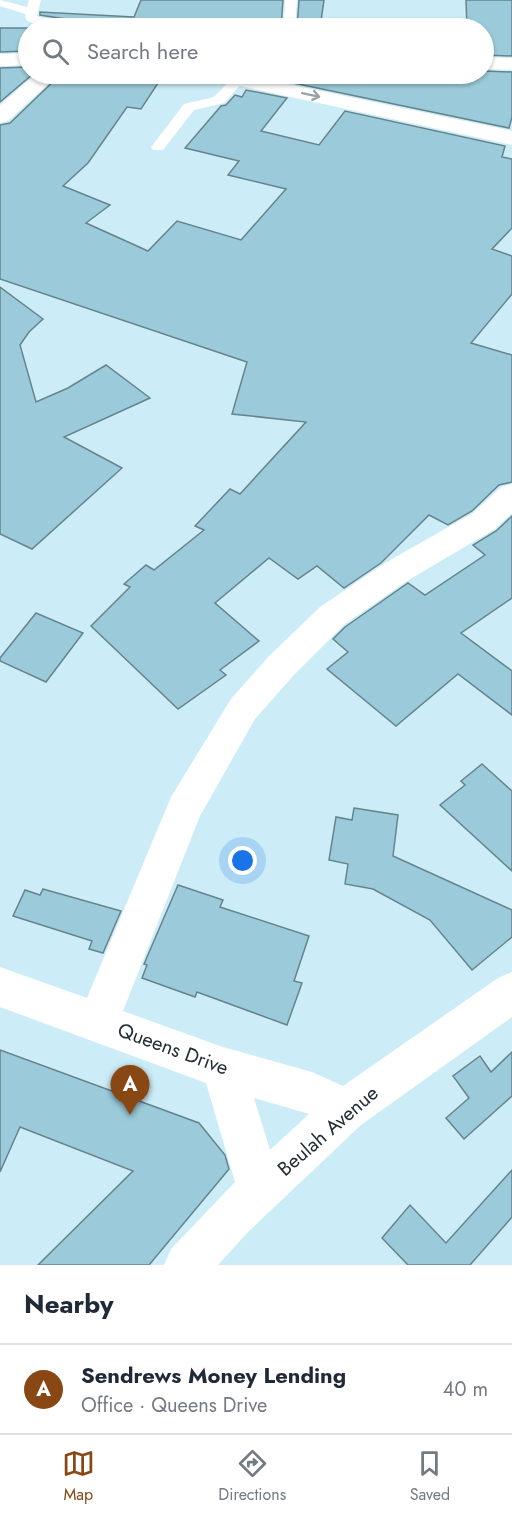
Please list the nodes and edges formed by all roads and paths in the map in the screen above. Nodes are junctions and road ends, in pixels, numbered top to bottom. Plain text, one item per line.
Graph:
1 (291, 0) edge
2 (0, 2) edge
3 (32, 6) edge
4 (290, 18) edge
5 (18, 59) edge
6 (0, 60) edge
7 (494, 63) edge
8 (512, 64) edge
9 (37, 84) edge
10 (234, 84) edge
11 (257, 84) edge
12 (0, 116) edge
13 (512, 138) edge
14 (158, 147) dead end
15 (512, 495) edge
16 (0, 987) edge
17 (512, 992) edge
18 (98, 1023) junction
19 (223, 1068) junction
20 (346, 1110) junction
21 (260, 1190) junction
22 (187, 1265) edge

1 - 4 lane
2 - 3 lane
5 - 6 street
7 - 8 street
9 - 12 street
10 - 14 lane
11 -> 13 street
15 - 18 street
16 - 18 street, Queens Drive
17 - 20 street, Beulah Avenue
18 - 19 street, Queens Drive
19 - 20 street, Queens Drive
19 - 21 street
20 - 21 street, Beulah Avenue
21 - 22 street, Beulah Avenue

